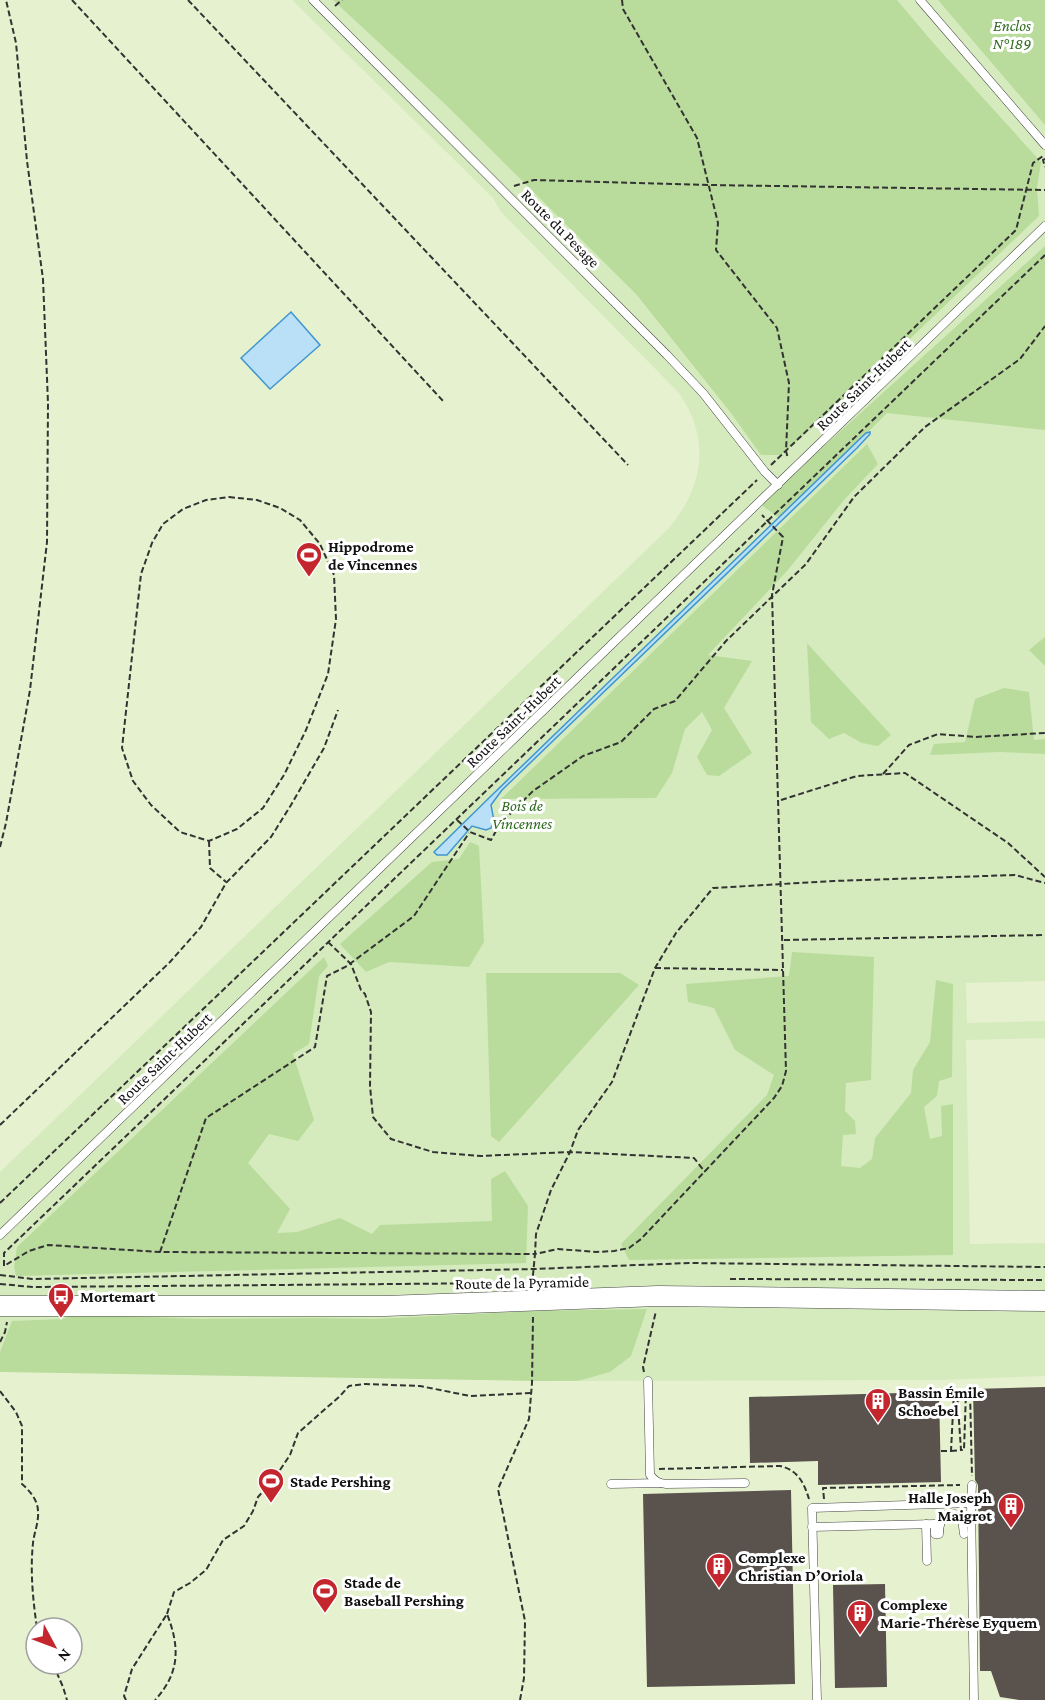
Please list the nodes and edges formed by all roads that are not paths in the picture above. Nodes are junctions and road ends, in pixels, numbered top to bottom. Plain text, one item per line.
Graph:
1 (313, 0) edge
2 (920, 0) edge
3 (1045, 145) edge
4 (1045, 226) edge
5 (778, 485) junction
6 (0, 1235) edge
7 (1045, 1301) edge
8 (4, 1312) edge
9 (648, 1381) road end
10 (661, 1483) junction
11 (745, 1483) dead end
12 (611, 1484) dead end
13 (972, 1485) road end
14 (970, 1503) junction
15 (926, 1524) junction
16 (812, 1527) junction
17 (964, 1534) dead end
18 (927, 1561) dead end
19 (817, 1700) edge
20 (974, 1700) edge

1 - 5 lane, Route du Pesage
2 - 3 lane
4 - 5 lane, Route Saint-Hubert
5 - 6 lane, Route Saint-Hubert
7 - 8 street, Route de la Pyramide
9 - 10 lane
10 - 11 lane
10 - 12 lane
13 - 14 lane
14 - 16 lane
14 - 20 lane
15 - 16 lane
15 - 17 lane
15 - 18 lane
16 - 19 lane

